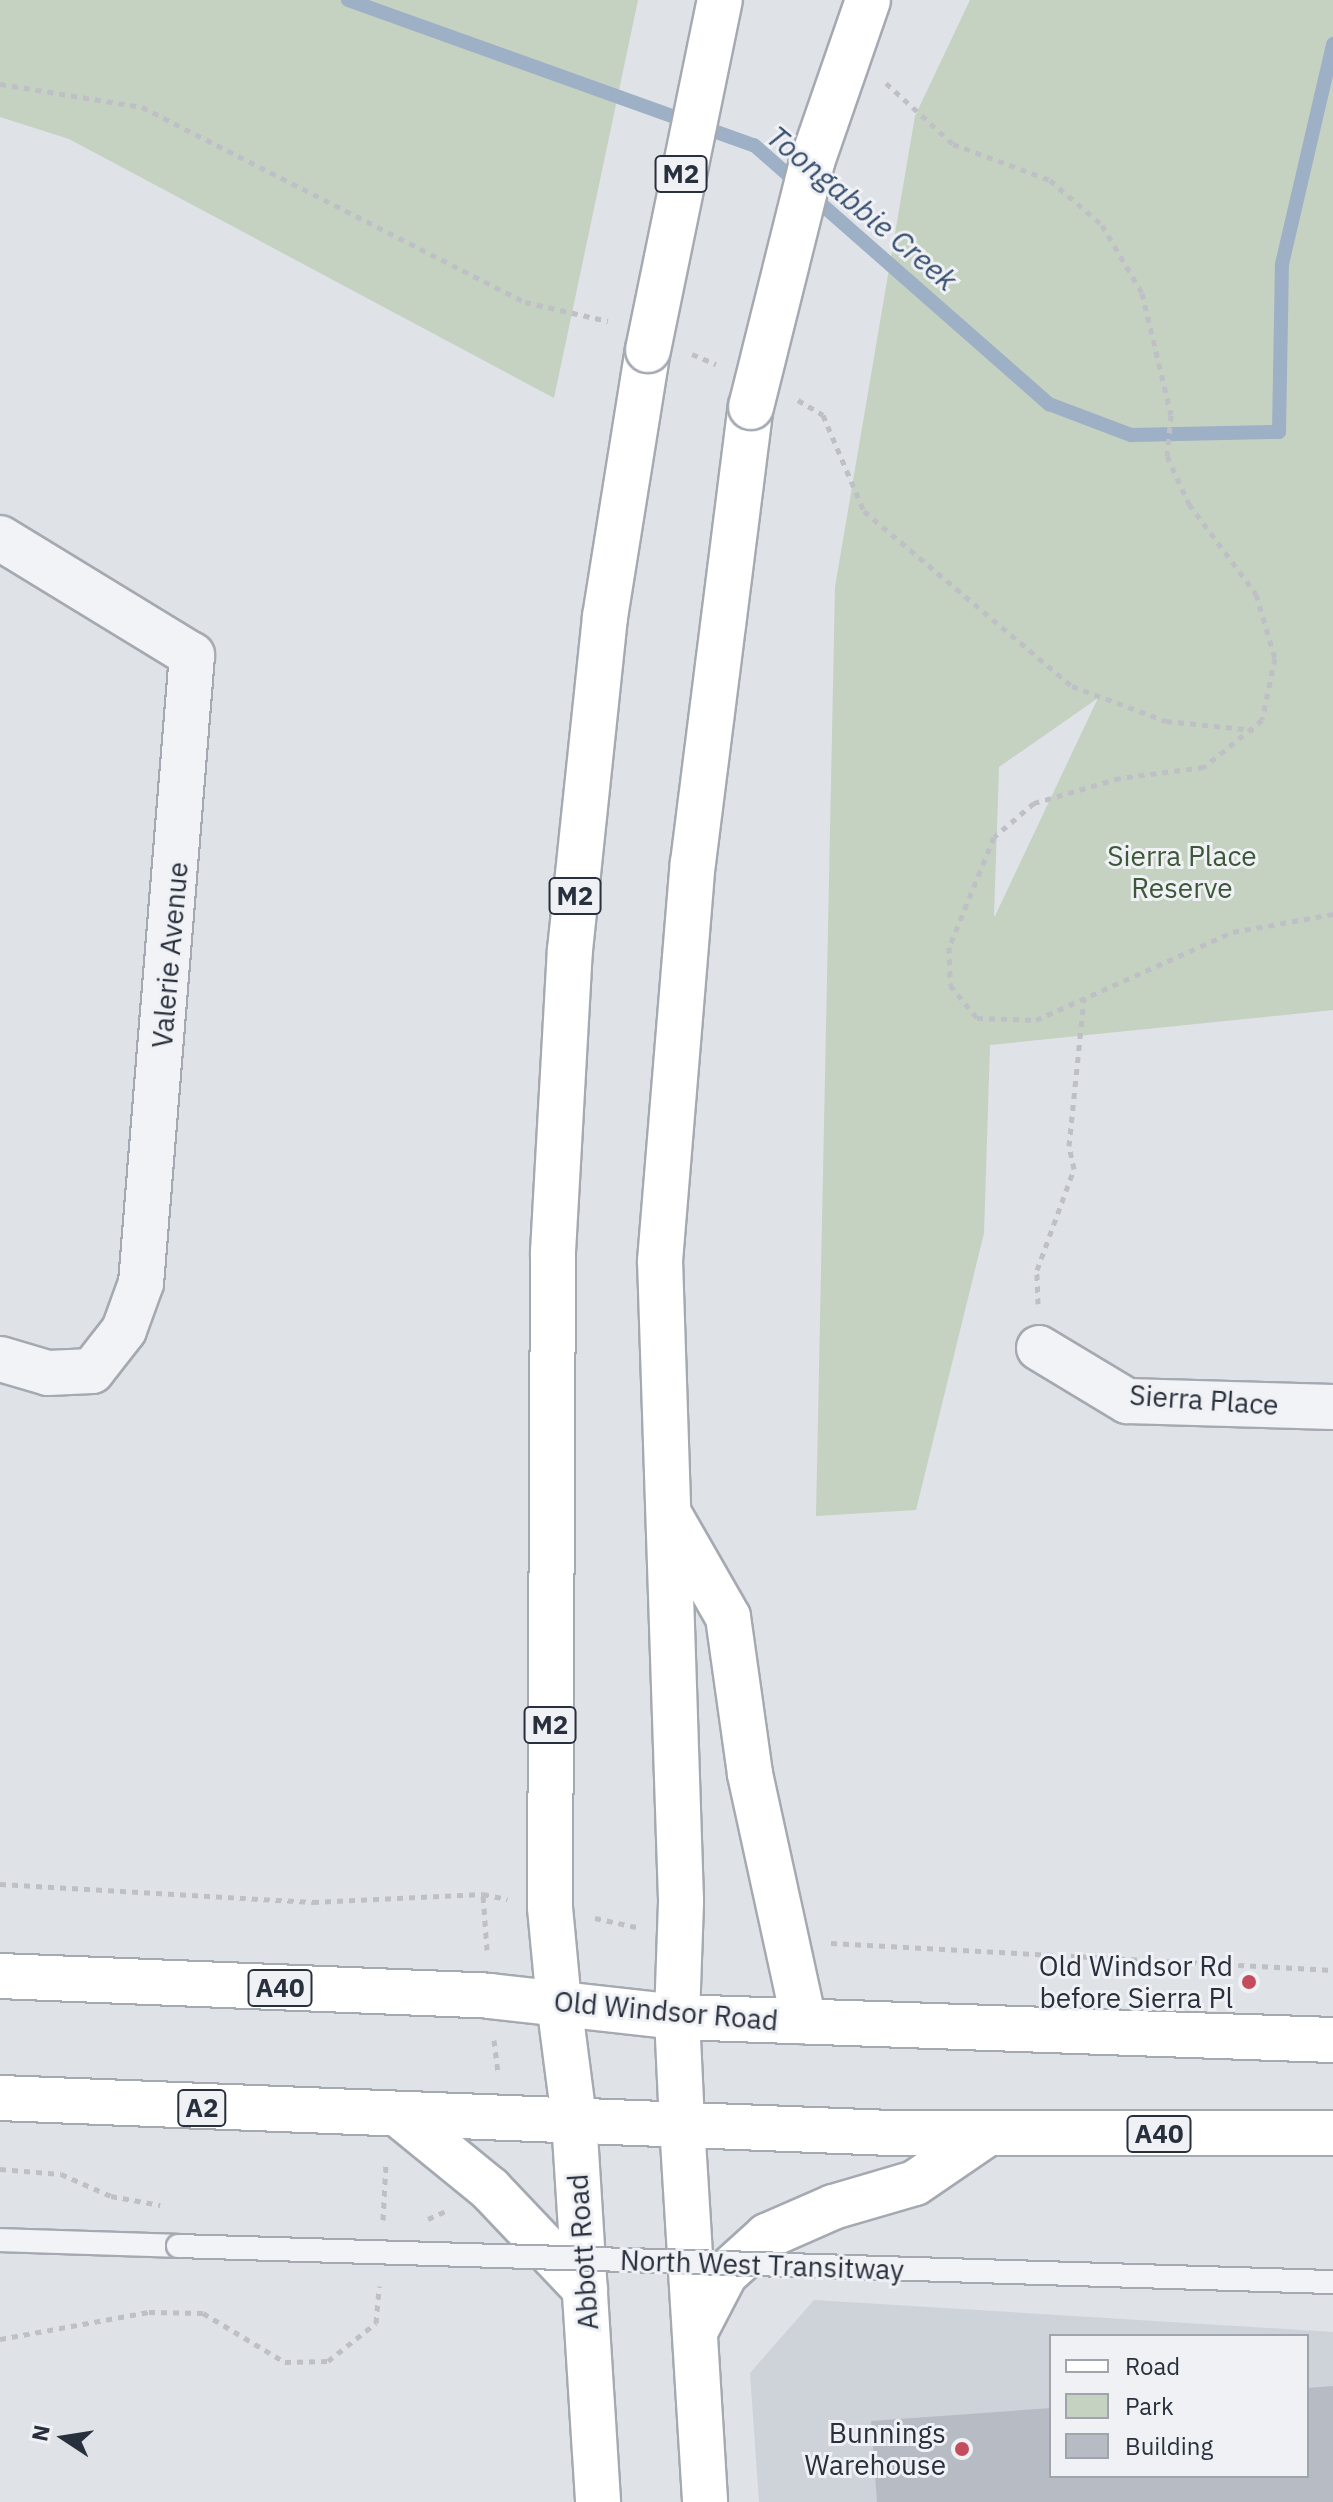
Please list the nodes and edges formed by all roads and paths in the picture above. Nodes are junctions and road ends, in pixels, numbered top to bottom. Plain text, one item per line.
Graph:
1 (720, 0) edge
2 (868, 0) edge
3 (875, 69) dead end
4 (0, 538) edge
5 (1333, 914) edge
6 (1084, 997) junction
7 (1039, 1348) joint
8 (0, 1359) edge
9 (1333, 1407) edge
10 (666, 1509) junction
11 (0, 1884) edge
12 (483, 1894) dead end
13 (789, 1941) junction
14 (1333, 1970) edge
15 (0, 1976) edge
16 (559, 2003) junction
17 (677, 2017) junction
18 (804, 2021) junction
19 (1333, 2040) edge
20 (0, 2098) edge
21 (403, 2118) junction
22 (574, 2119) junction
23 (682, 2124) junction
24 (1333, 2133) edge
25 (985, 2135) junction
26 (0, 2169) edge
27 (160, 2205) dead end
28 (0, 2240) edge
29 (1333, 2282) edge
30 (585, 2289) junction
31 (695, 2332) junction
32 (598, 2502) edge
33 (705, 2502) edge

1 - 16 main road, M2, bridge
2 - 10 main road, bridge
3 - 6 path
4 - 8 street, Valerie Avenue
5 - 6 path
6 - 7 path
7 - 9 street, Sierra Place
10 - 13 main road
10 - 17 main road
11 - 12 path
13 - 14 path
13 - 18 main road
15 - 16 main road, Old Windsor Road / A40
16 - 17 main road, Old Windsor Road / A40
16 - 22 main road, Abbott Road
17 - 18 main road, Old Windsor Road / A40
17 - 23 main road
18 - 19 main road, Old Windsor Road / A40
20 - 21 main road, A2
21 - 22 main road, A2
21 - 30 main road
22 - 23 main road, A2
22 - 30 main road, Abbott Road
23 - 25 main road, A40
23 - 31 main road
24 - 25 main road, A40
25 - 31 main road
26 - 27 path
28 - 29 lane, North West Transitway, bridge
30 - 32 main road, Abbott Road
31 - 33 main road

